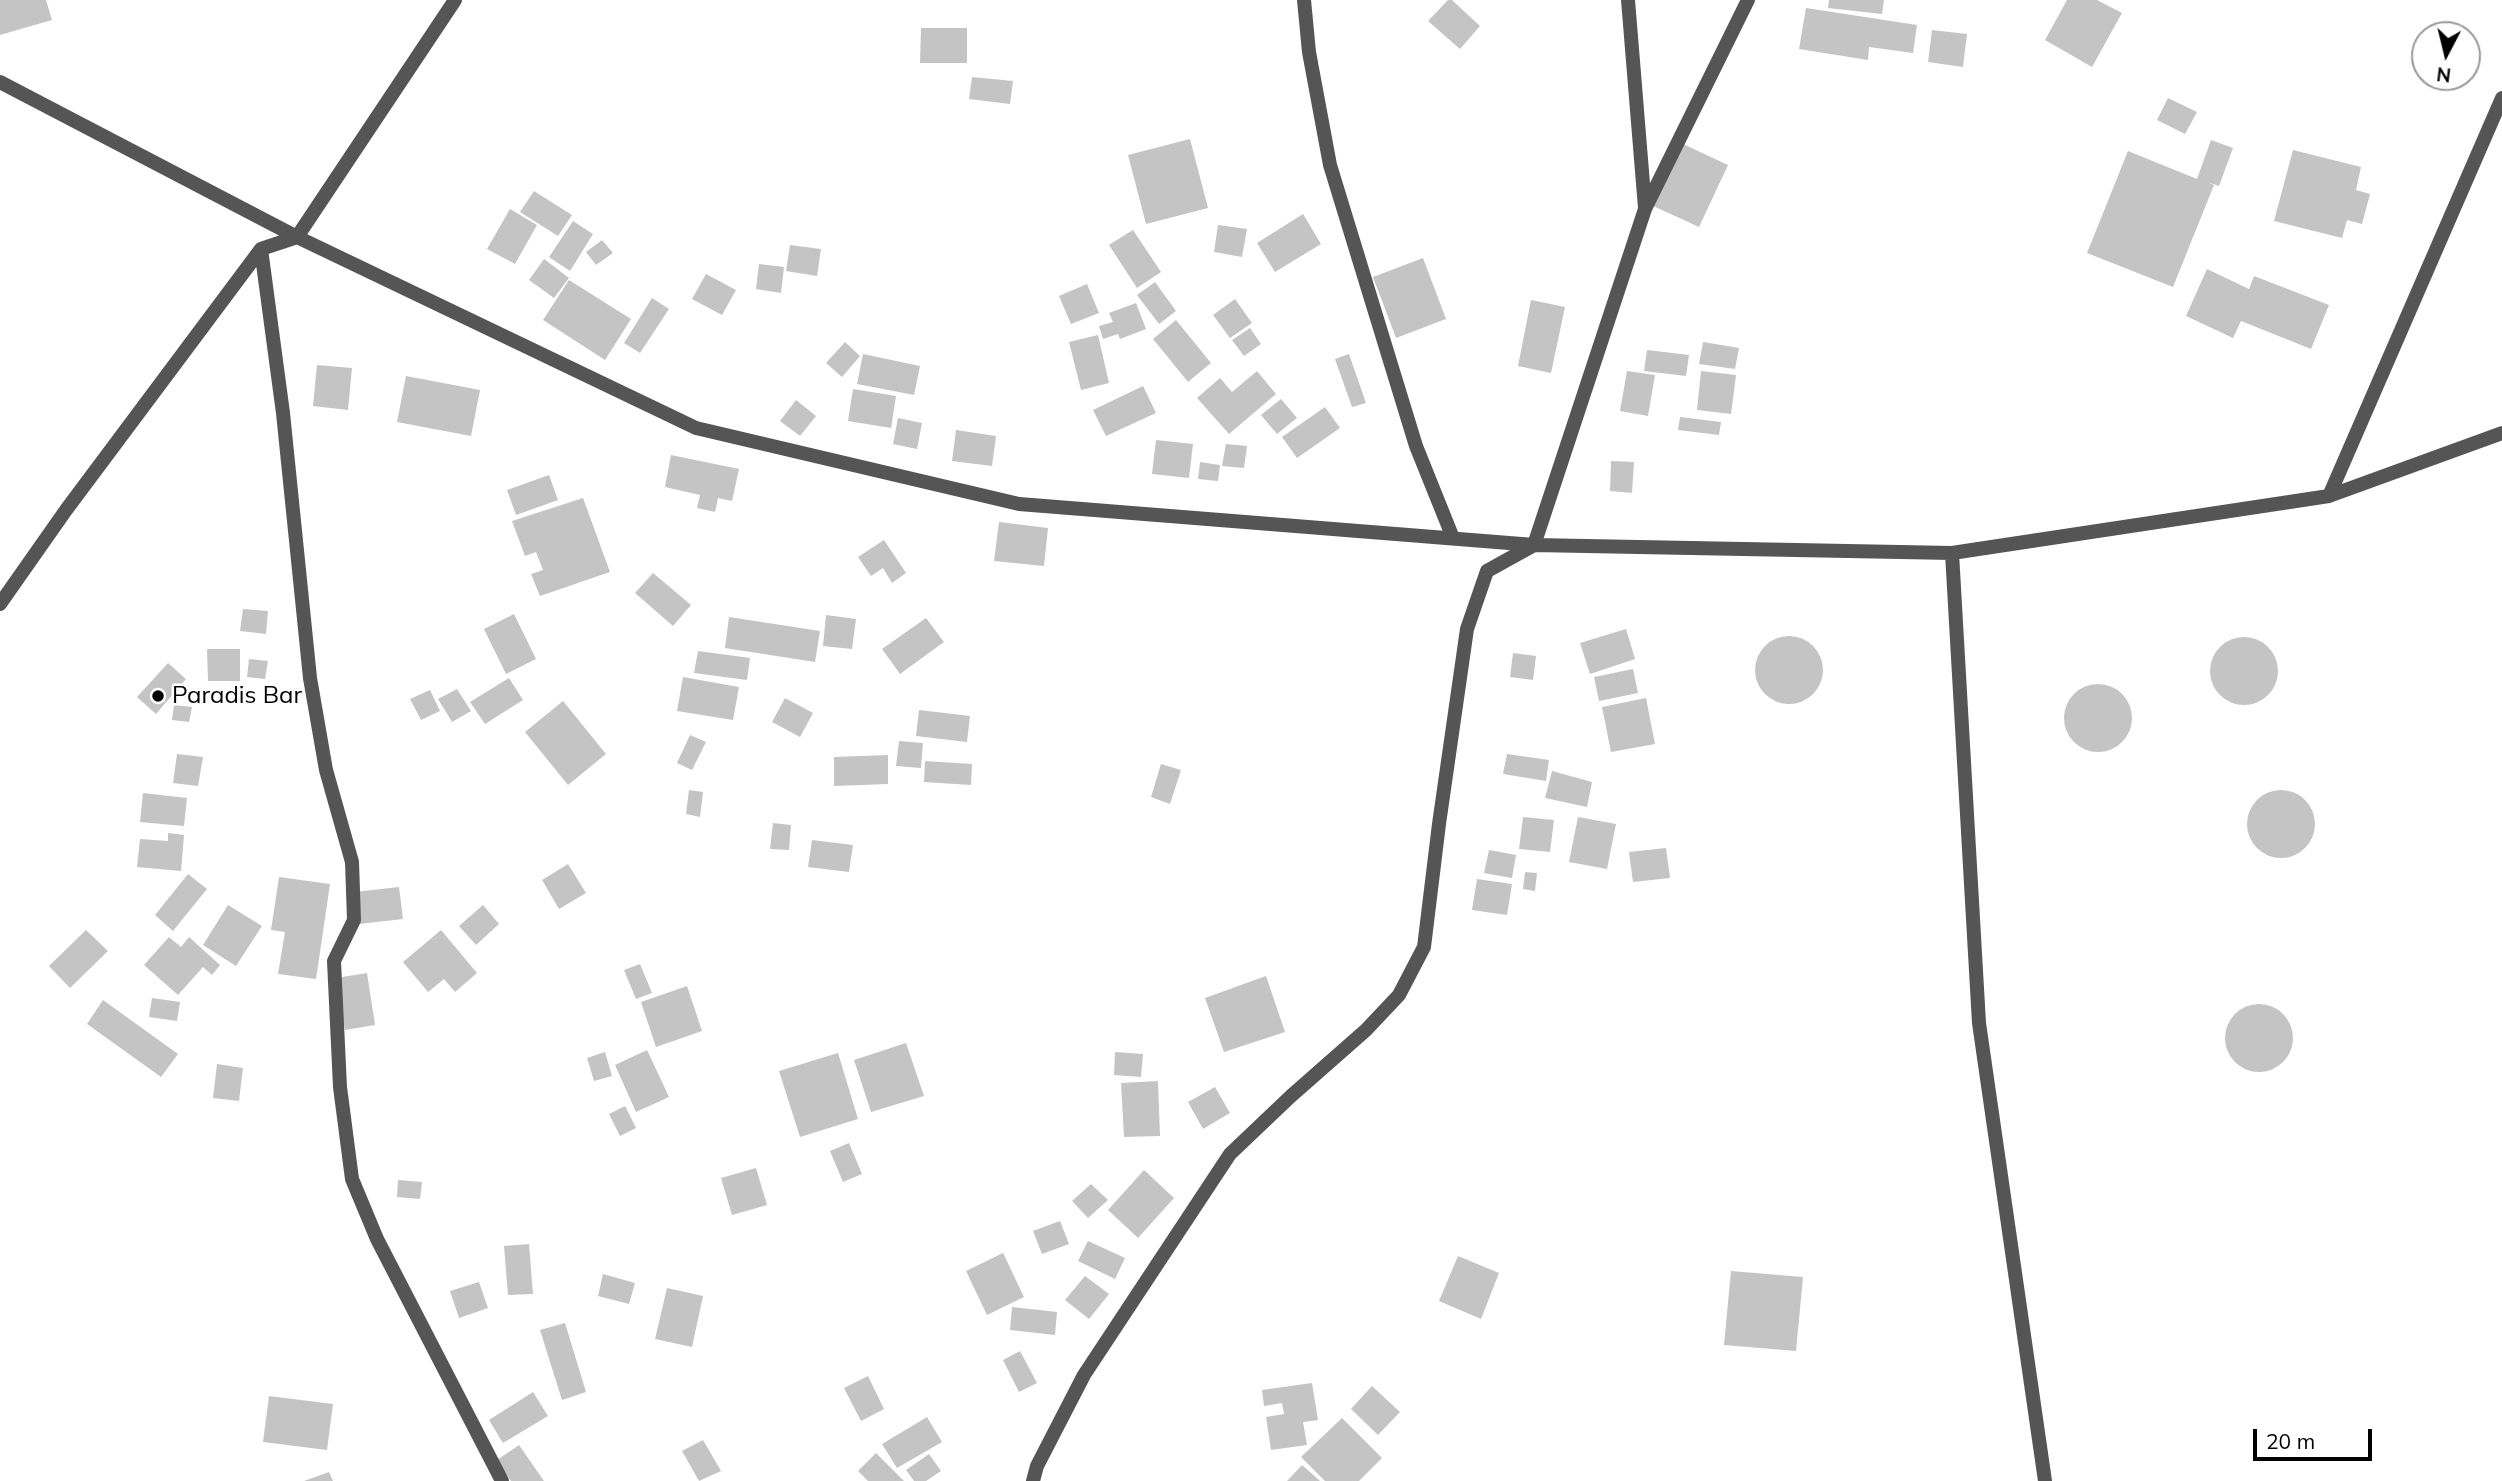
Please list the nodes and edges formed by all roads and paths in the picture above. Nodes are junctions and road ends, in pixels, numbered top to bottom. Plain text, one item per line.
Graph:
1 (455, 0) edge
2 (1304, 0) edge
3 (1628, 0) edge
4 (1748, 0) edge
5 (0, 82) edge
6 (2502, 98) edge
7 (1645, 209) junction
8 (297, 237) junction
9 (261, 248) junction
10 (2502, 433) edge
11 (2329, 496) junction
12 (1453, 538) junction
13 (1534, 545) junction
14 (1952, 553) junction
15 (0, 604) edge
16 (502, 1481) edge
17 (1033, 1481) edge
18 (2046, 1481) edge

1 - 8 street
2 - 12 street
3 - 7 street
4 - 7 street
5 - 8 street
6 - 11 street
7 - 13 street
8 - 9 street
8 - 12 street
9 - 15 street
9 - 16 street
10 - 11 street
11 - 14 street
12 - 13 street
13 - 14 street
13 - 17 street
14 - 18 street

